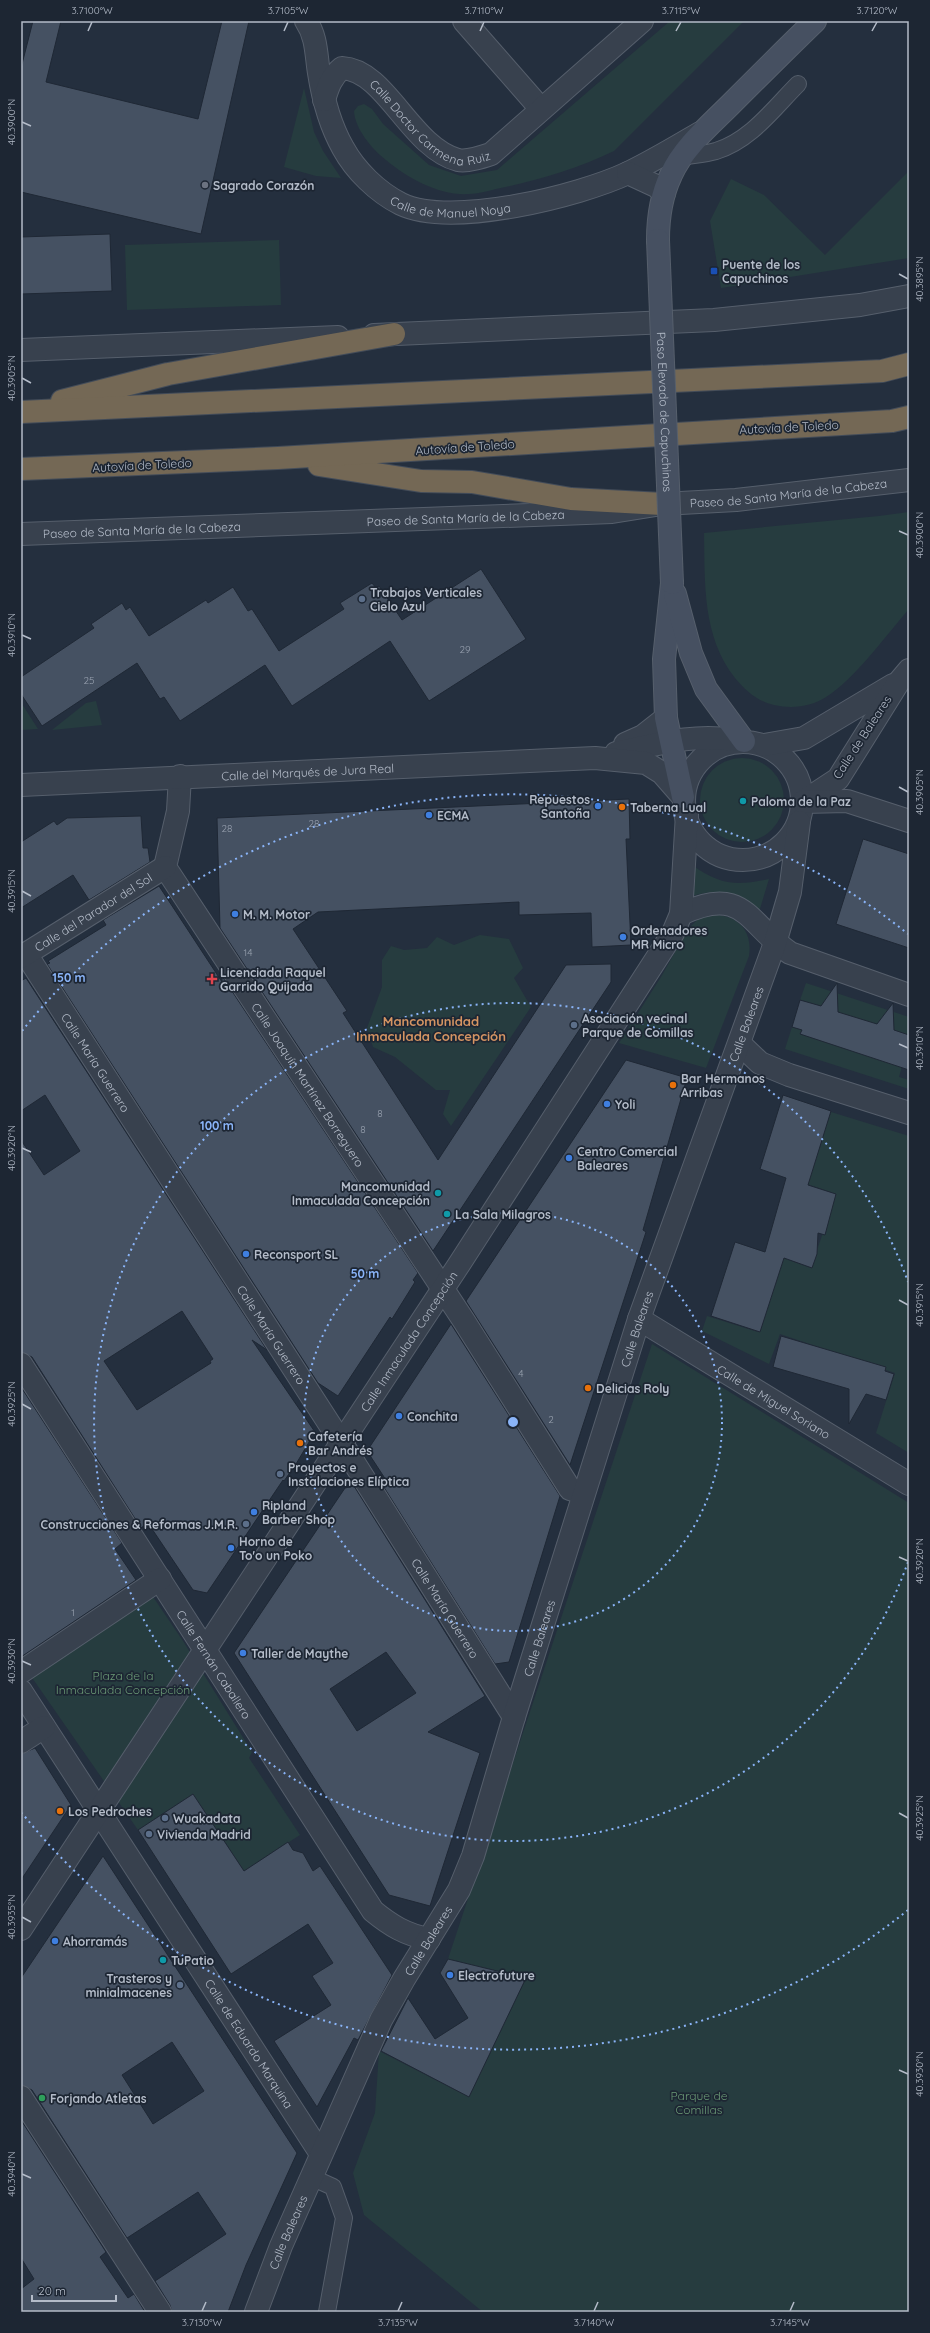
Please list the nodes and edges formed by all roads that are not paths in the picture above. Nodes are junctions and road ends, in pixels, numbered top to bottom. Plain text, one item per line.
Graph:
1 (306, 21) edge
2 (464, 21) edge
3 (642, 21) edge
4 (815, 21) edge
5 (798, 84) dead end
6 (324, 100) junction
7 (541, 109) junction
8 (707, 128) junction
9 (682, 157) junction
10 (628, 173) junction
11 (664, 193) junction
12 (658, 240) joint
13 (909, 296) edge
14 (394, 334) junction
15 (21, 350) edge
16 (909, 364) edge
17 (21, 411) edge
18 (909, 417) edge
19 (278, 458) junction
20 (21, 469) edge
21 (909, 480) edge
22 (662, 504) junction
23 (21, 534) edge
24 (672, 583) junction
25 (903, 676) edge
26 (666, 718) junction
27 (671, 742) junction
28 (754, 743) junction
29 (595, 758) junction
30 (180, 776) junction
31 (838, 779) junction
32 (21, 785) edge
33 (847, 801) junction
34 (685, 806) junction
35 (801, 812) junction
36 (909, 821) edge
37 (165, 867) junction
38 (681, 914) junction
39 (775, 943) junction
40 (24, 956) edge
41 (909, 995) edge
42 (740, 1044) junction
43 (909, 1113) edge
44 (441, 1289) junction
45 (639, 1319) junction
46 (21, 1364) edge
47 (341, 1442) junction
48 (909, 1484) edge
49 (584, 1493) junction
50 (160, 1579) junction
51 (205, 1648) junction
52 (21, 1672) edge
53 (21, 1691) edge
54 (514, 1717) junction
55 (44, 1727) junction
56 (21, 1742) edge
57 (99, 1811) junction
58 (21, 1929) edge
59 (429, 1939) junction
60 (21, 2097) edge
61 (321, 2154) junction
62 (312, 2177) junction
63 (160, 2312) edge
64 (256, 2312) edge
65 (327, 2312) edge

1 - 6 street
2 - 7 street
3 - 7 street, Calle Doctor Carmena Ruiz
4 - 8 street, Calle de Manuel Noya
5 - 9 lane
6 - 7 street, Calle Doctor Carmena Ruiz
6 - 10 street, Calle de Manuel Noya
8 - 9 street, Calle de Manuel Noya
8 - 10 street, Calle de Manuel Noya
9 - 11 street, Calle de Manuel Noya
10 - 11 street
11 - 12 street, Calle de Manuel Noya
12 - 24 street, Paso Elevado de Capuchinos, bridge
13 - 14 street
14 - 15 street
14 - 17 highway
16 - 17 highway
18 - 19 highway, Autovía de Toledo
19 - 20 highway, Autovía de Toledo
19 - 22 highway
21 - 22 street, Paseo de Santa María de la Cabeza
22 - 23 street, Paseo de Santa María de la Cabeza
24 - 26 street, Paso Elevado de Capuchinos
24 - 28 street, Paso Elevado de Capuchinos
25 - 28 street, Calle de Baleares
25 - 31 street, Calle de Baleares
26 - 27 street, Paso Elevado de Capuchinos
26 - 29 street, Calle del Marqués de Jura Real
27 - 28 street, Calle del Marqués de Jura Real
27 - 29 street, Calle del Marqués de Jura Real
27 - 34 street, Paso Elevado de Capuchinos
28 - 34 street
28 - 35 street
29 - 30 street, Calle del Marqués de Jura Real
29 - 34 street, Calle del Marqués de Jura Real
30 - 32 street, Calle del Marqués de Jura Real
30 - 37 street
31 - 33 street
31 - 35 street, Calle de Baleares
33 - 35 street
33 - 36 street
34 - 35 street
34 - 38 street, Calle Inmaculada Concepción
35 - 39 street
37 - 40 street, Calle del Parador del Sol
37 - 44 street, Calle Joaquín Martínez Borreguero
38 - 39 street
38 - 44 street, Calle Inmaculada Concepción
39 - 41 street
39 - 42 street, Calle Baleares
40 - 47 street, Calle María Guerrero
42 - 43 street
42 - 45 street, Calle Baleares
44 - 47 street, Calle Inmaculada Concepción
44 - 49 street, Calle Joaquín Martínez Borreguero
45 - 48 street, Calle de Miguel Soriano
45 - 49 street, Calle Baleares
46 - 50 street, Calle Fernán Caballero
47 - 51 street, Calle Inmaculada Concepción
47 - 54 street, Calle María Guerrero
49 - 54 street, Calle Baleares
50 - 51 street, Calle Fernán Caballero
50 - 52 street
51 - 57 street, Calle Inmaculada Concepción
51 - 59 street, Calle Fernán Caballero
53 - 55 street, Calle de Eduardo Marquina
54 - 59 street, Calle Baleares
55 - 56 street
55 - 57 street, Calle de Eduardo Marquina
57 - 58 street, Calle Inmaculada Concepción
57 - 61 street, Calle de Eduardo Marquina
59 - 61 street, Calle Baleares
60 - 63 street
61 - 62 street, Calle Baleares
62 - 64 street, Calle Baleares
62 - 65 lane

